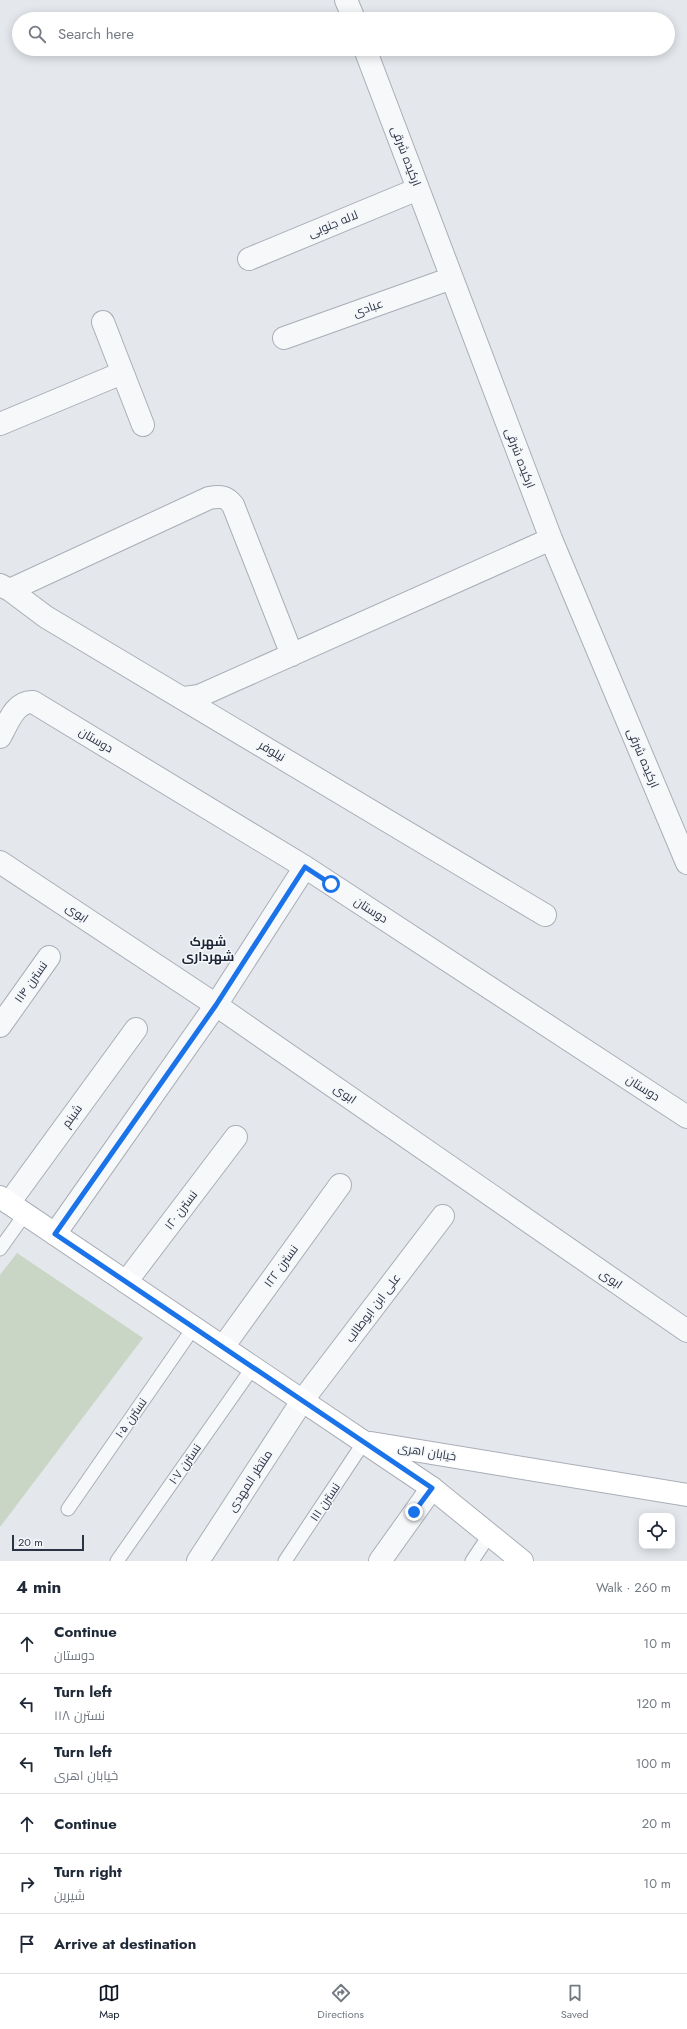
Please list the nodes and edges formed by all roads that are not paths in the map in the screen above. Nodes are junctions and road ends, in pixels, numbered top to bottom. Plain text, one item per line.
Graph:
1 (346, 0) edge
2 (351, 12) edge
3 (368, 56) edge
4 (418, 189) junction
5 (249, 258) dead end
6 (452, 278) junction
7 (103, 322) dead end
8 (284, 338) dead end
9 (122, 373) junction
10 (0, 424) edge
11 (143, 425) dead end
12 (551, 539) junction
13 (5, 588) edge
14 (292, 655) junction
15 (184, 698) junction
16 (0, 737) edge
17 (0, 862) edge
18 (687, 863) edge
19 (305, 867) junction
20 (544, 916) dead end
21 (48, 958) dead end
22 (216, 1005) junction
23 (0, 1026) edge
24 (136, 1029) dead end
25 (687, 1117) edge
26 (236, 1137) dead end
27 (340, 1185) dead end
28 (11, 1205) edge
29 (443, 1216) dead end
30 (55, 1234) junction
31 (0, 1249) edge
32 (126, 1282) junction
33 (194, 1327) junction
34 (687, 1331) edge
35 (223, 1347) junction
36 (253, 1367) junction
37 (302, 1401) junction
38 (364, 1442) junction
39 (432, 1488) junction
40 (687, 1494) edge
41 (68, 1509) dead end
42 (490, 1534) junction
43 (117, 1561) edge
44 (198, 1561) edge
45 (285, 1561) edge
46 (380, 1561) edge
47 (472, 1561) edge
48 (522, 1561) edge

1 - 2 street
3 - 4 street, ارکیده شرقی
4 - 5 street, لاله جنوبی
4 - 6 street, ارکیده شرقی
6 - 8 street, عبادی
6 - 12 street, ارکیده شرقی
7 - 9 street
9 - 10 street
9 - 11 street
12 - 14 street
12 - 18 street, ارکیده شرقی
13 - 14 street
13 - 15 street, نیلوفر
14 - 15 street
15 - 20 street, نیلوفر
16 - 19 street, دوستان
17 - 22 street, ابوی
19 - 22 street
19 - 25 street, دوستان
21 - 23 street, نسترن ۱۱۴
22 - 30 street
22 - 34 street, ابوی
24 - 28 street, شبنم
26 - 32 street, نسترن ۱۲۰
27 - 35 street, نسترن ۱۲۲
28 - 30 street, خیابان اهری
28 - 31 lane
29 - 37 street, علی ابن ابوطالب
30 - 32 street, خیابان اهری
32 - 33 street, خیابان اهری
33 - 35 street, خیابان اهری
33 - 41 lane, نسترن ۱۰۵
35 - 36 street, خیابان اهری
36 - 37 street, خیابان اهری
36 - 43 lane, نسترن ۱۰۷
37 - 38 street, خیابان اهری
37 - 44 street, منتظر المهدی
38 - 39 street
38 - 40 street, خیابان اهری
38 - 45 lane, نسترن ۱۱۱
39 - 42 street
39 - 46 street
42 - 47 lane
42 - 48 street

